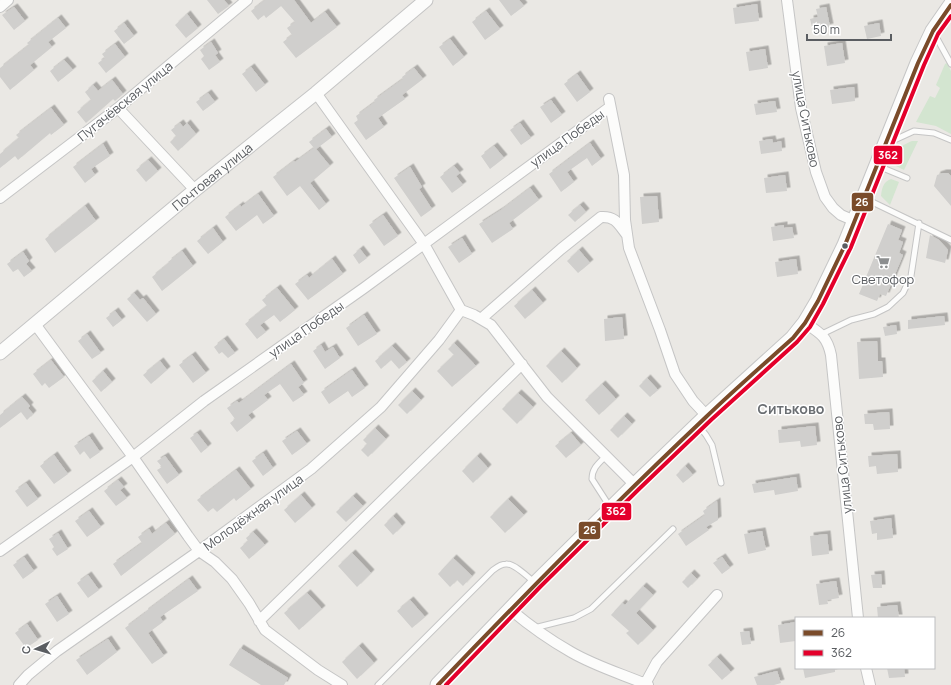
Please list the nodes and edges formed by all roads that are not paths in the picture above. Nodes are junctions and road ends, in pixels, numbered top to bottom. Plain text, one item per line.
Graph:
1 (8, 0) edge
2 (247, 0) edge
3 (787, 0) edge
4 (419, 2) edge
5 (951, 5) edge
6 (0, 7) edge
7 (933, 31) junction
8 (951, 64) edge
9 (316, 93) junction
10 (118, 108) junction
11 (951, 140) edge
12 (886, 145) junction
13 (878, 166) junction
14 (907, 178) dead end
15 (195, 190) junction
16 (0, 198) edge
17 (865, 198) junction
18 (855, 221) junction
19 (919, 223) junction
20 (627, 235) junction
21 (951, 240) edge
22 (424, 244) junction
23 (461, 310) junction
24 (482, 318) junction
25 (805, 323) junction
26 (35, 324) junction
27 (822, 334) junction
28 (0, 353) edge
29 (522, 364) junction
30 (702, 420) junction
31 (606, 456) junction
32 (132, 457) junction
33 (721, 483) dead end
34 (635, 485) junction
35 (612, 509) junction
36 (673, 529) dead end
37 (199, 550) junction
38 (0, 551) edge
39 (536, 584) junction
40 (717, 595) dead end
41 (511, 610) junction
42 (858, 617) edge
43 (259, 621) junction
44 (533, 628) junction
45 (866, 669) edge
46 (19, 685) edge
47 (342, 685) edge
48 (378, 685) edge
49 (438, 685) edge
50 (646, 685) edge
51 (870, 685) edge

1 - 6 street
2 - 10 street, Пугачёвская улица
3 - 18 street, улица Ситьково
4 - 9 street, Почтовая улица
5 - 7 main road
7 - 8 lane
7 - 12 main road
9 - 15 street, Почтовая улица
9 - 22 street
10 - 15 street
10 - 16 street, Пугачёвская улица
11 - 12 lane
12 - 13 main road
13 - 14 lane
13 - 17 main road
15 - 26 street, Почтовая улица
17 - 18 main road
17 - 19 lane
18 - 25 main road
19 - 21 lane
19 - 27 lane
20 - 22 street, улица Победы
20 - 24 street
20 - 30 street
22 - 23 street
22 - 32 street, улица Победы
23 - 24 street
23 - 37 street, Молодёжная улица
24 - 29 street
25 - 27 street
25 - 30 main road
26 - 28 street, Почтовая улица
26 - 32 street
27 - 42 street, улица Ситьково
29 - 31 street
29 - 43 street
30 - 33 lane
30 - 34 main road
31 - 34 street
31 - 35 lane
32 - 37 street
32 - 38 street, улица Победы
34 - 35 main road
35 - 39 main road
36 - 44 lane
37 - 43 street
37 - 46 street, Молодёжная улица
39 - 41 main road
39 - 48 lane
40 - 50 street
41 - 44 street
41 - 49 main road
43 - 47 street
44 - 50 street
45 - 51 street

